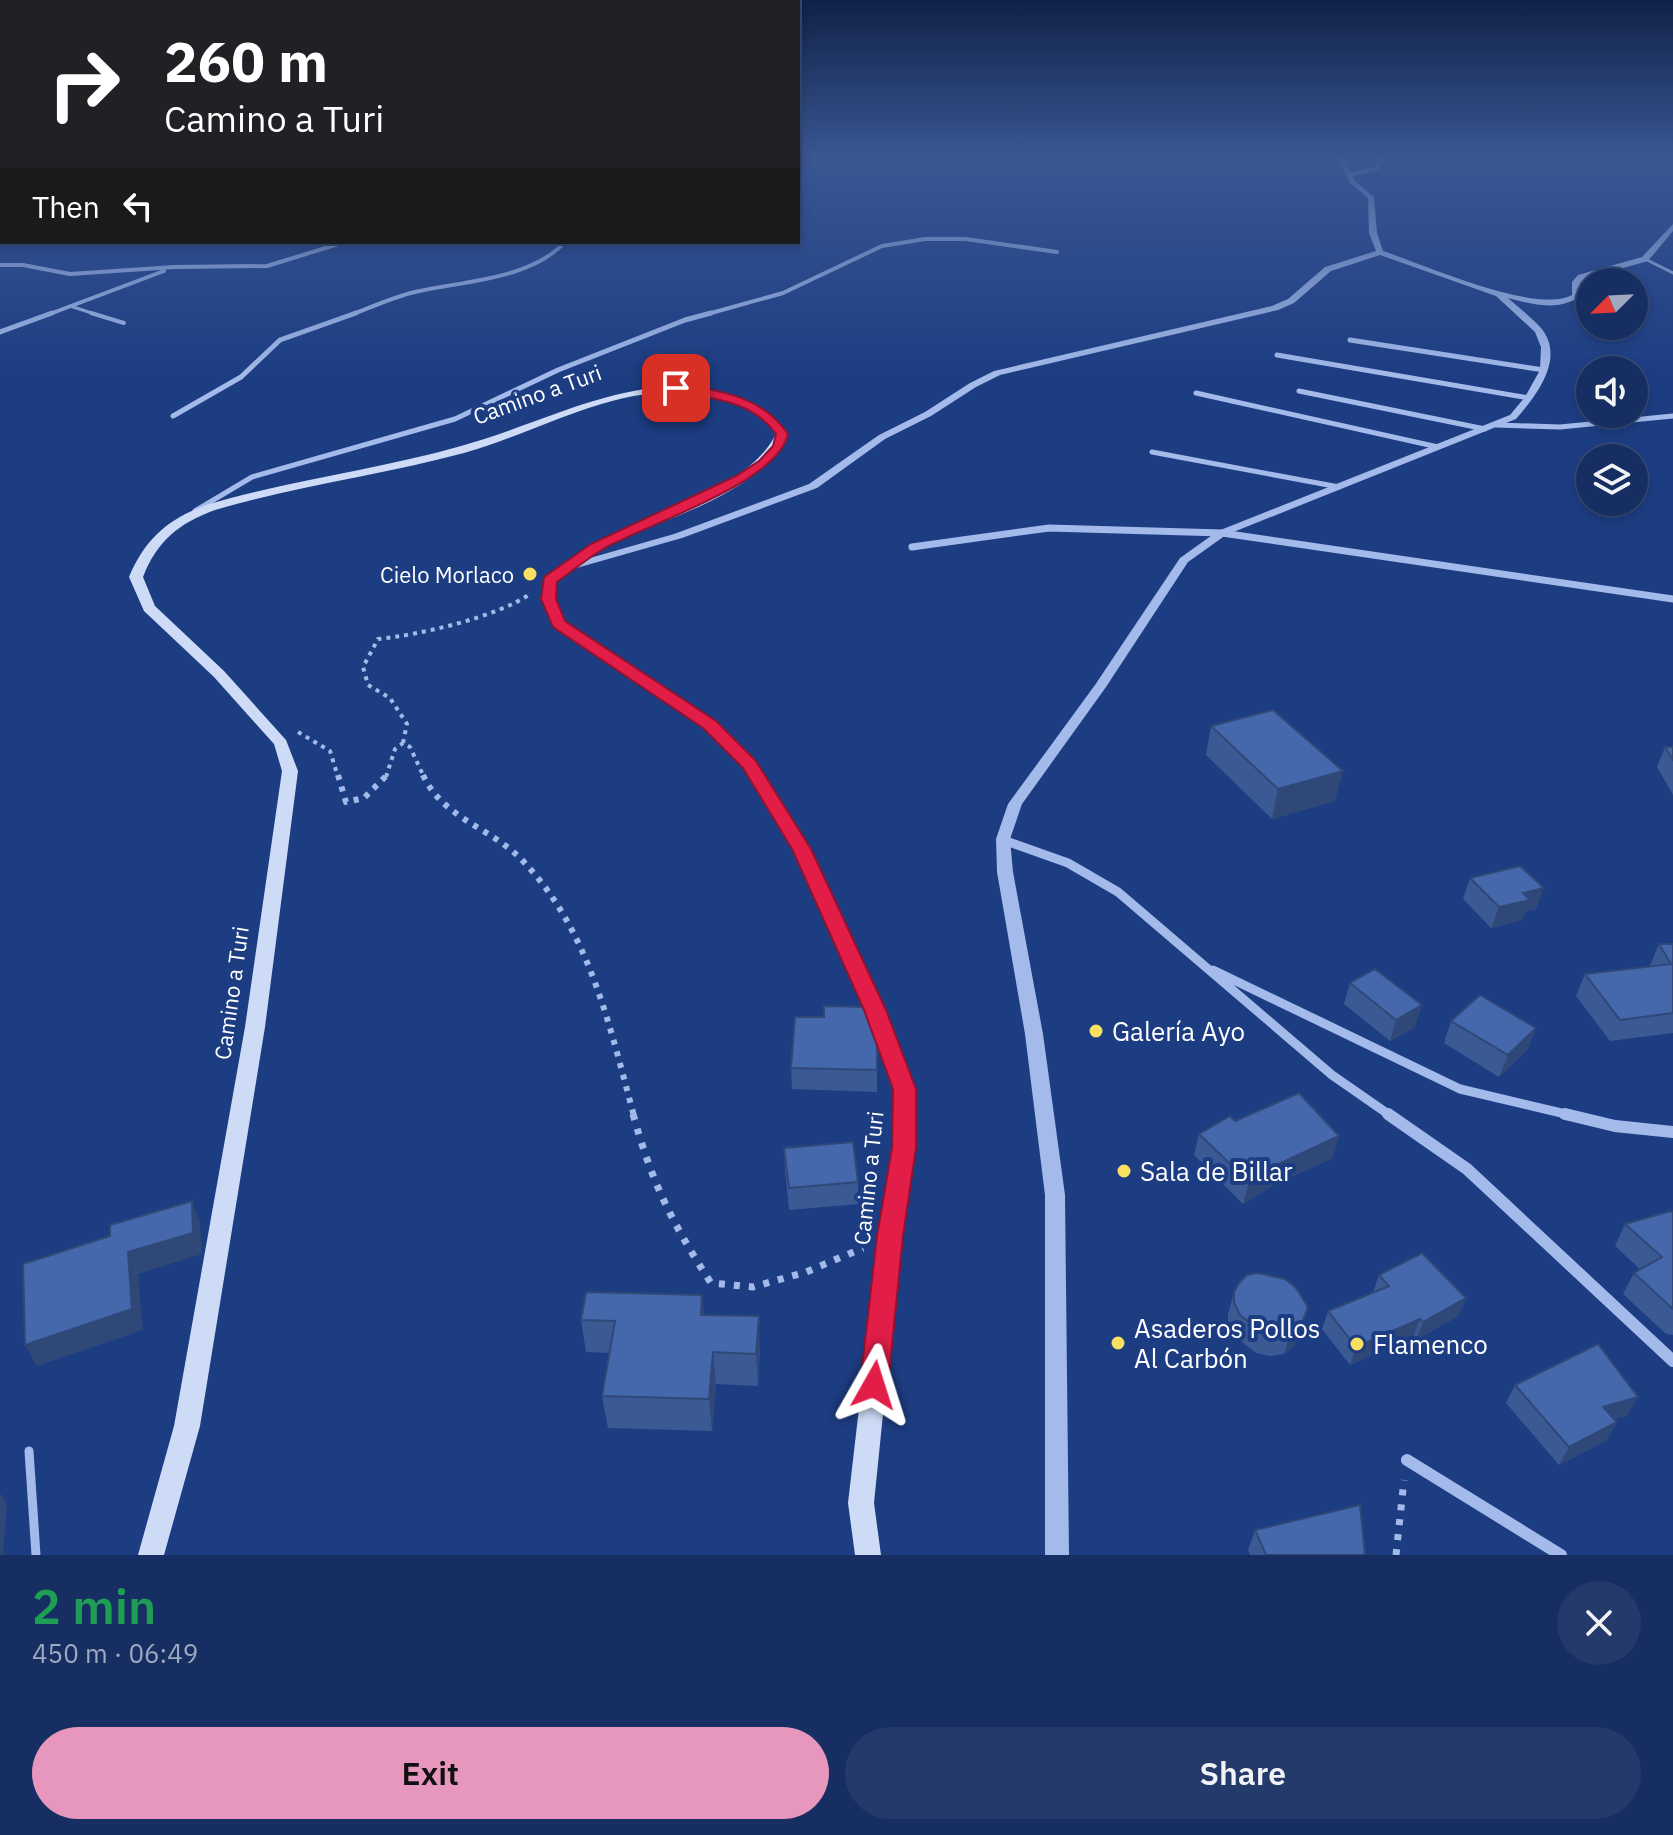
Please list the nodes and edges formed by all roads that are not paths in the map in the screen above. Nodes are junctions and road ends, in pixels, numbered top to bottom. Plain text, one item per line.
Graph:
1 (1373, 232) edge
2 (1668, 232) edge
3 (338, 244) edge
4 (563, 244) edge
5 (1057, 252) dead end
6 (1380, 252) junction
7 (1645, 259) junction
8 (0, 265) edge
9 (174, 267) junction
10 (1673, 273) edge
11 (1499, 294) junction
12 (70, 306) junction
13 (124, 323) dead end
14 (0, 332) edge
15 (1350, 340) dead end
16 (1277, 355) dead end
17 (1544, 370) junction
18 (1299, 391) dead end
19 (1196, 393) dead end
20 (1529, 398) junction
21 (173, 416) dead end
22 (1673, 416) edge
23 (1490, 427) junction
24 (1438, 447) junction
25 (1152, 452) dead end
26 (1339, 487) junction
27 (177, 522) junction
28 (1222, 533) junction
29 (912, 547) dead end
30 (562, 571) junction
31 (1673, 599) edge
32 (1003, 839) junction
33 (1201, 965) junction
34 (1673, 1132) edge
35 (1673, 1361) edge
36 (29, 1451) dead end
37 (1407, 1460) road end
38 (36, 1555) edge
39 (151, 1555) edge
40 (868, 1555) edge
41 (1057, 1555) edge
42 (1561, 1555) edge

1 - 6 street
2 - 7 street
3 - 9 street
4 - 21 street
5 - 27 street
6 - 11 street
6 - 30 street
7 - 10 lane
7 - 11 street
8 - 9 street
9 - 12 street
11 - 17 street
12 - 13 lane
12 - 14 street
15 - 17 street
16 - 20 street
17 - 20 street
18 - 23 street
19 - 24 street
20 - 23 street
22 - 23 street
23 - 24 street
24 - 26 street
25 - 26 street
26 - 28 street
27 - 30 main road, Camino a Turi
27 - 39 main road, Camino a Turi
28 - 29 street
28 - 31 street
28 - 32 street
30 - 40 main road, Camino a Turi
32 - 33 street
32 - 41 street
33 - 34 street
33 - 35 street
36 - 38 lane
37 - 42 street

